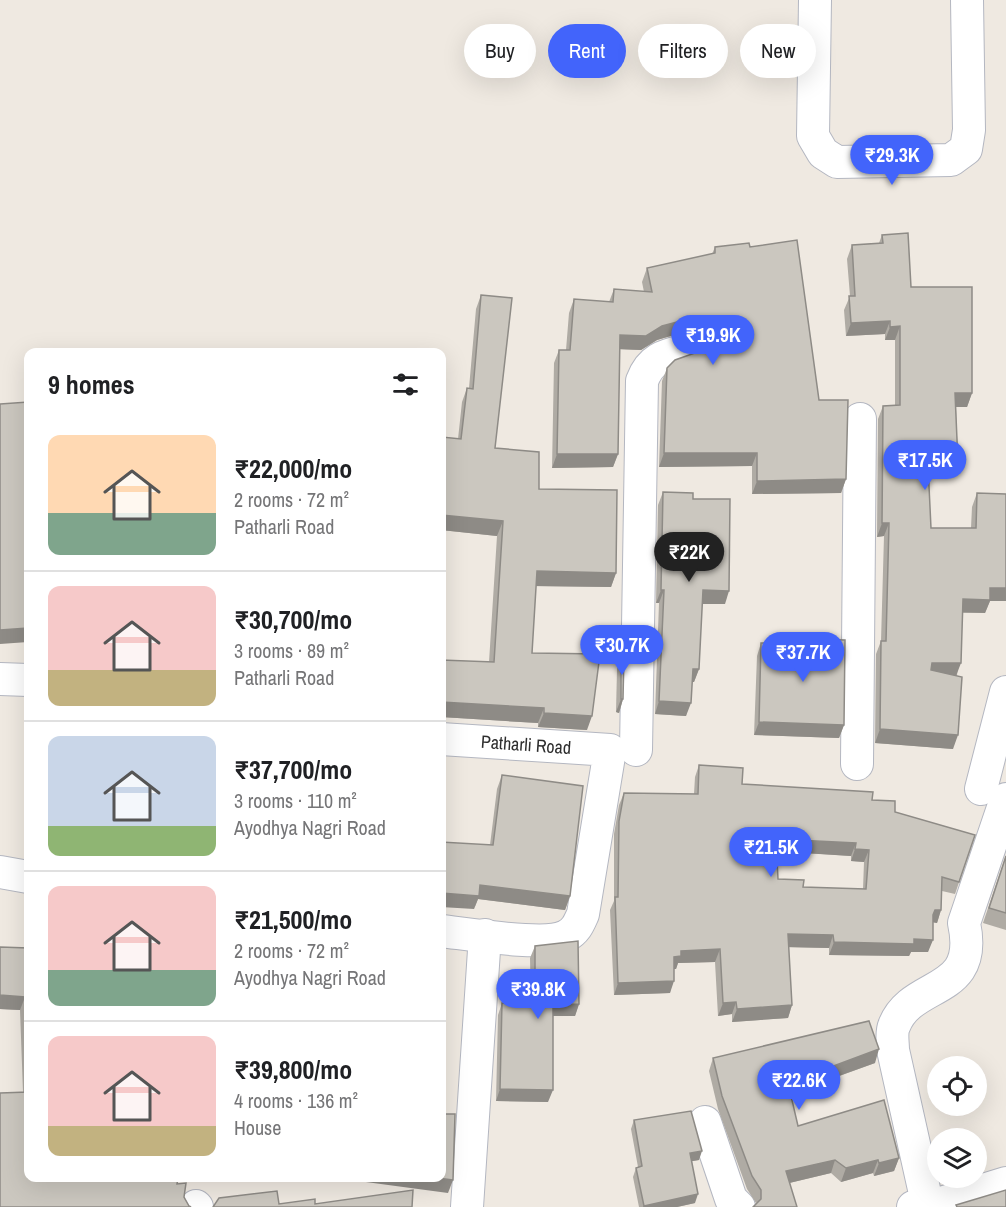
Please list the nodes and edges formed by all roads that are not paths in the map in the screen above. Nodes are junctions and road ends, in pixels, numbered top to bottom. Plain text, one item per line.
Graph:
1 (815, 0) edge
2 (967, 0) edge
3 (695, 348) dead end
4 (860, 419) dead end
5 (0, 679) edge
6 (24, 680) edge
7 (1006, 692) edge
8 (446, 739) edge
9 (623, 750) junction
10 (857, 764) dead end
11 (994, 794) edge
12 (0, 872) edge
13 (24, 876) edge
14 (446, 931) edge
15 (485, 935) junction
16 (705, 1122) dead end
17 (1006, 1183) edge
18 (467, 1207) edge
19 (739, 1207) edge
20 (912, 1207) edge
21 (928, 1207) edge

1 - 2 street
3 - 9 street
4 - 10 street
5 - 6 street
7 - 11 street
8 - 9 street, Patharli Road
9 - 15 street
11 - 21 street
12 - 13 street
14 - 15 street
15 - 18 street
16 - 19 street
17 - 21 street
20 - 21 street

